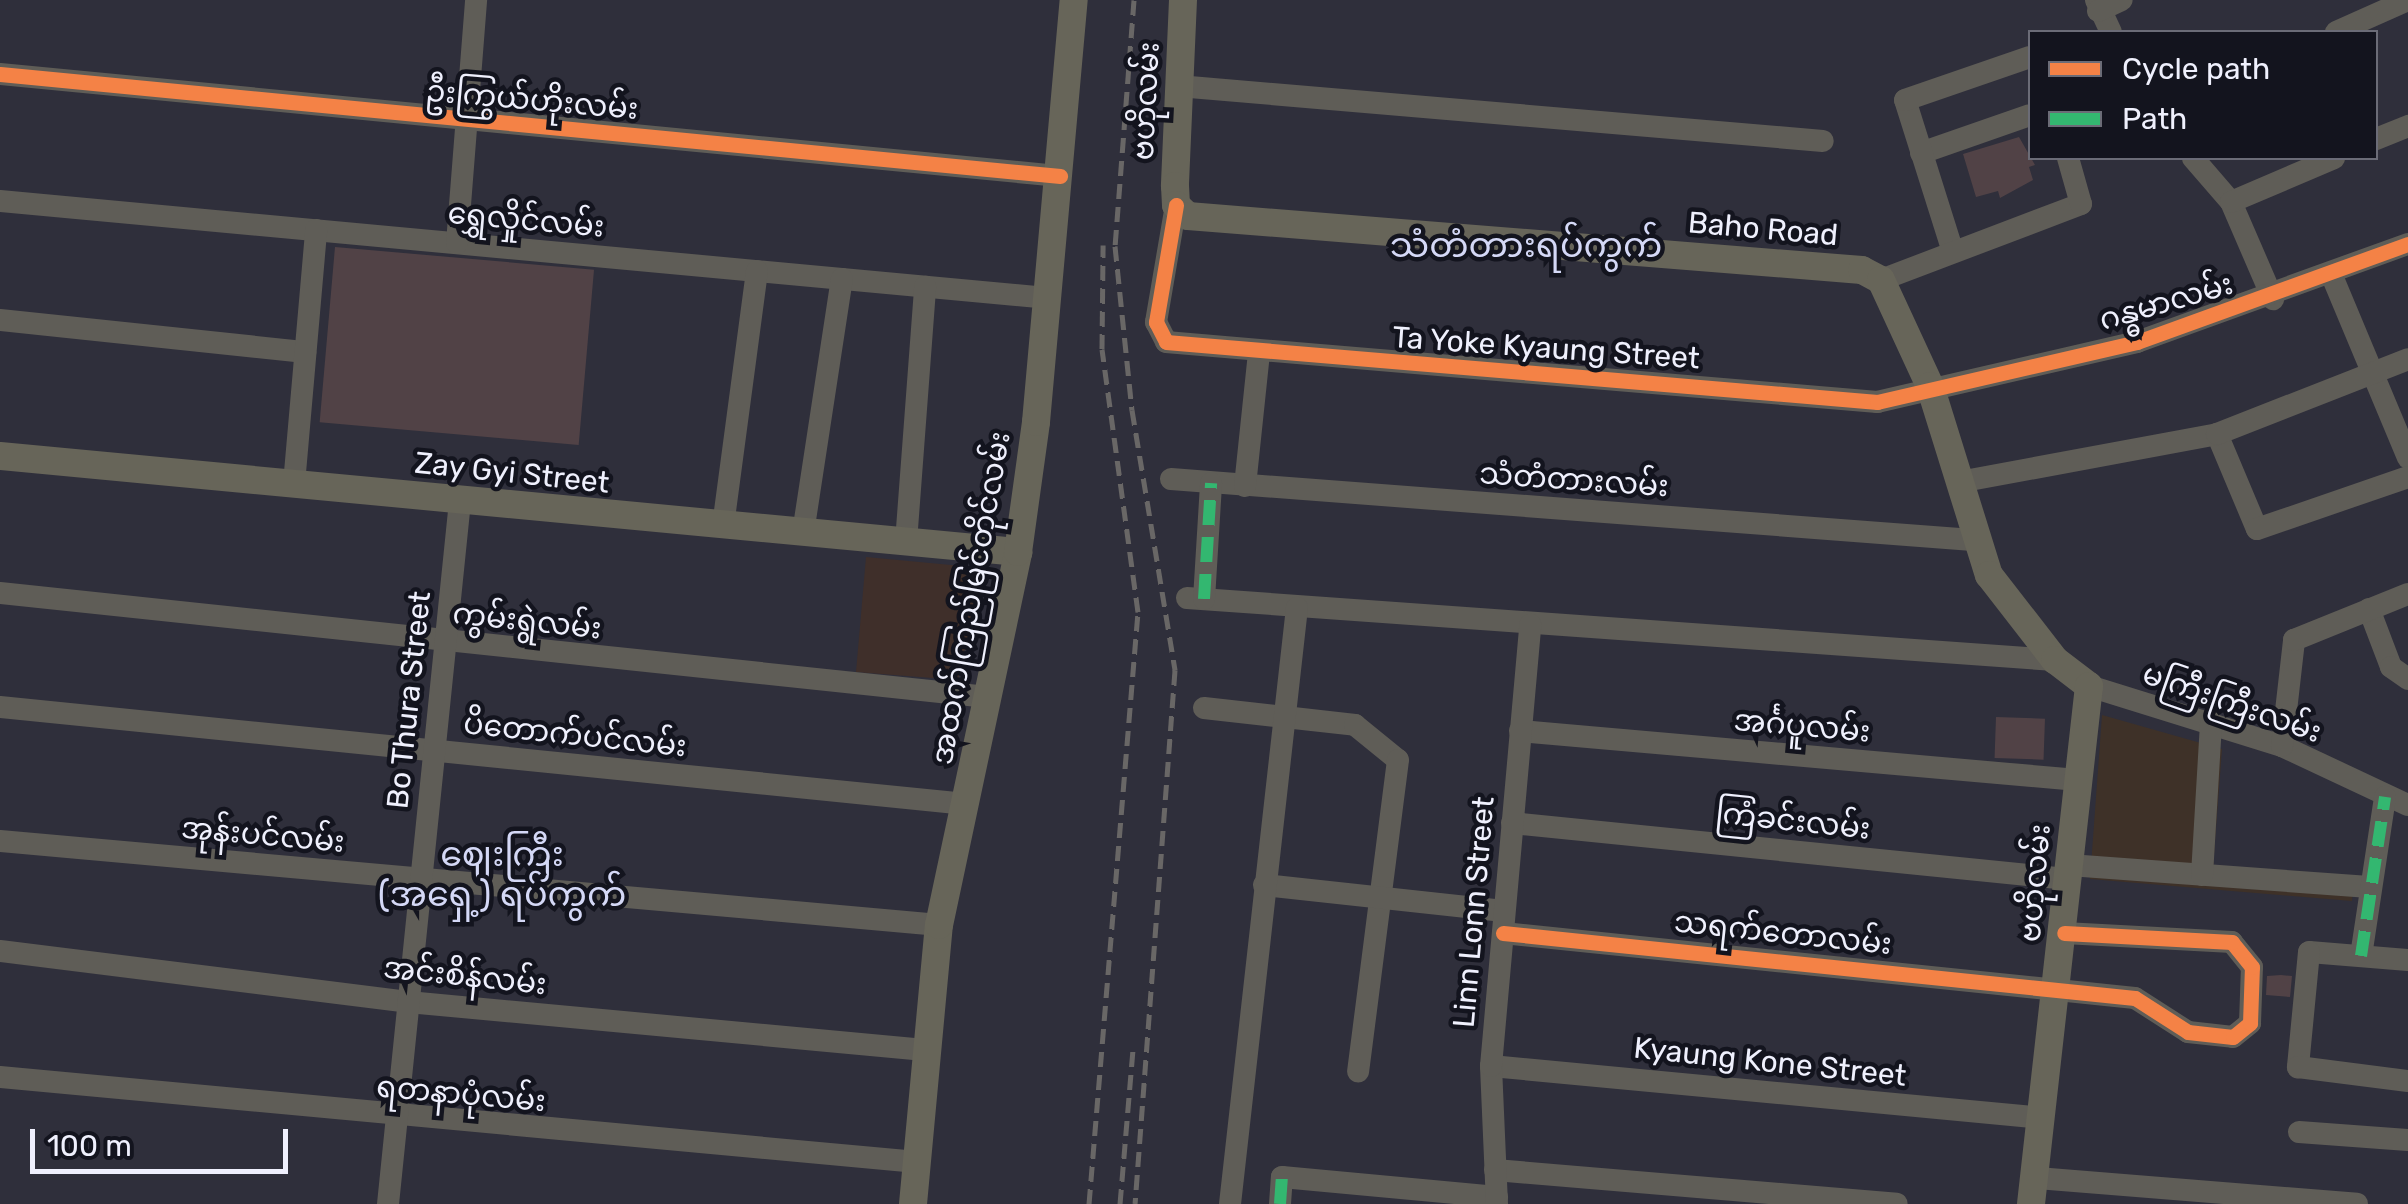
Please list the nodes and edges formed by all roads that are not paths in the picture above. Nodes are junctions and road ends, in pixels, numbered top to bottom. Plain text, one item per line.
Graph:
1 (476, 0) edge
2 (1074, 0) edge
3 (1183, 0) edge
4 (2122, 0) edge
5 (2408, 0) edge
6 (2097, 5) edge
7 (2111, 30) edge
8 (2340, 30) edge
9 (2028, 58) edge
10 (0, 74) edge
11 (1178, 86) junction
12 (2028, 116) edge
13 (466, 122) junction
14 (2408, 126) edge
15 (2378, 139) edge
16 (1823, 141) dead end
17 (1920, 153) junction
18 (2069, 160) edge
19 (2195, 160) edge
20 (2329, 160) edge
21 (1060, 176) junction
22 (0, 201) edge
23 (2231, 202) junction
24 (1176, 205) junction
25 (316, 230) junction
26 (456, 243) junction
27 (2408, 244) edge
28 (1953, 252) junction
29 (757, 271) junction
30 (2332, 276) junction
31 (842, 279) junction
32 (1881, 280) junction
33 (926, 287) junction
34 (1047, 298) junction
35 (2273, 299) junction
36 (0, 320) edge
37 (305, 352) junction
38 (1259, 353) junction
39 (2408, 359) edge
40 (2372, 374) junction
41 (1930, 386) junction
42 (2217, 434) junction
43 (0, 456) edge
44 (2408, 458) edge
45 (2408, 477) edge
46 (1171, 478) dead end
47 (1959, 482) junction
48 (1211, 483) junction
49 (294, 484) junction
50 (1244, 486) junction
51 (460, 500) junction
52 (723, 526) junction
53 (803, 533) junction
54 (1973, 540) junction
55 (906, 542) junction
56 (1018, 552) junction
57 (0, 594) edge
58 (2408, 594) edge
59 (1298, 608) junction
60 (2370, 609) junction
61 (1530, 626) junction
62 (445, 644) junction
63 (2055, 660) junction
64 (2408, 679) edge
65 (2089, 686) junction
66 (988, 697) junction
67 (0, 707) edge
68 (1204, 708) dead end
69 (1288, 716) junction
70 (2212, 722) junction
71 (1520, 731) junction
72 (2282, 746) junction
73 (434, 750) junction
74 (2078, 780) junction
75 (2397, 801) edge
76 (966, 804) junction
77 (1512, 823) junction
78 (0, 842) edge
79 (2068, 872) junction
80 (2202, 874) junction
81 (421, 879) junction
82 (1264, 884) junction
83 (2369, 886) junction
84 (1380, 896) junction
85 (1504, 922) junction
86 (939, 925) junction
87 (2064, 933) junction
88 (0, 950) edge
89 (2361, 956) junction
90 (2408, 960) edge
91 (2058, 988) junction
92 (408, 1002) junction
93 (925, 1050) junction
94 (1491, 1066) junction
95 (1358, 1070) dead end
96 (0, 1076) edge
97 (2408, 1081) edge
98 (2043, 1118) junction
99 (396, 1119) junction
100 (2299, 1132) dead end
101 (2408, 1140) edge
102 (916, 1162) junction
103 (1494, 1170) junction
104 (2034, 1191) edge
105 (1497, 1201) edge
106 (388, 1204) edge
107 (913, 1204) edge
108 (1230, 1204) edge
109 (1280, 1204) edge
110 (1898, 1204) edge
111 (2357, 1204) edge

1 - 13 street
2 - 21 main road, အထက်ကြည်မြင်တိုင်လမ်း
3 - 11 main road, ဗဟိုလမ်း
4 - 6 street
5 - 8 street
6 - 7 street
9 - 17 street
10 - 13 street, ဦးကြွယ်ဟိုးလမ်း
11 - 16 street
11 - 24 main road, ဗဟိုလမ်း
12 - 17 street
13 - 21 street, ဦးကြွယ်ဟိုးလမ်း
13 - 26 street
14 - 15 street
17 - 28 street
18 - 28 street
19 - 23 street
20 - 23 street
21 - 34 main road, အထက်ကြည်မြင်တိုင်လမ်း
22 - 25 street, ရွှေလှိုင်လမ်း
23 - 35 street
24 - 32 main road, Baho Road
24 - 38 street, Ta Yoke Kyaung Street
25 - 26 street, ရွှေလှိုင်လမ်း
25 - 37 street
26 - 29 street, ရွှေလှိုင်လမ်း
27 - 30 street, ဂန္ဓမာလမ်း
28 - 32 street
29 - 31 street, ရွှေလှိုင်လမ်း
29 - 52 street
30 - 35 street, ဂန္ဓမာလမ်း
30 - 40 street
31 - 33 street, ရွှေလှိုင်လမ်း
31 - 53 street
32 - 41 main road
33 - 34 street, ရွှေလှိုင်လမ်း
33 - 55 street
34 - 56 main road, အထက်ကြည်မြင်တိုင်လမ်း
35 - 41 street, ဂန္ဓမာလမ်း
36 - 37 street
37 - 49 street
38 - 41 street, Ta Yoke Kyaung Street
38 - 50 street
39 - 40 street
40 - 42 street
40 - 44 street
41 - 47 main road
42 - 45 street
42 - 47 street
43 - 49 main road, Zay Gyi Street
46 - 48 street, သံတံတားလမ်း
47 - 54 main road
48 - 50 street, သံတံတားလမ်း
48 - 59 street
49 - 51 main road, Zay Gyi Street
50 - 54 street, သံတံတားလမ်း
51 - 52 main road, Zay Gyi Street
51 - 62 street, Bo Thura Street
52 - 53 main road, Zay Gyi Street
53 - 55 main road, Zay Gyi Street
54 - 63 main road
55 - 56 main road, Zay Gyi Street
56 - 66 main road, အထက်ကြည်မြင်တိုင်လမ်း
57 - 62 street, ကွမ်းရွဲလမ်း
58 - 60 street
59 - 61 street
59 - 69 street
60 - 64 street
60 - 72 street
61 - 63 street
61 - 71 street, Linn Lonn Street
62 - 66 street, ကွမ်းရွဲလမ်း
62 - 73 street, Bo Thura Street
63 - 65 main road
65 - 70 street, မကြီးကြီးလမ်း
65 - 74 main road, ဗဟိုလမ်း
66 - 76 main road, အထက်ကြည်မြင်တိုင်လမ်း
67 - 73 street, ပိတောက်ပင်လမ်း
68 - 69 street
69 - 82 street
69 - 84 street
70 - 72 street, မကြီးကြီးလမ်း
70 - 80 street
71 - 74 street, အင်္ဂပူလမ်း
71 - 77 street, Linn Lonn Street
72 - 75 street, မကြီးကြီးလမ်း
73 - 76 street, ပိတောက်ပင်လမ်း
73 - 81 street, Bo Thura Street
74 - 79 main road, ဗဟိုလမ်း
75 - 83 street
76 - 86 main road, အထက်ကြည်မြင်တိုင်လမ်း
77 - 79 street, ကြံခင်းလမ်း
77 - 85 street, Linn Lonn Street
78 - 81 street, အုန်းပင်လမ်း
79 - 80 street, ကြံခင်းလမ်း
79 - 87 main road, ဗဟိုလမ်း
80 - 83 street, ကြံခင်းလမ်း
81 - 86 street, အုန်းပင်လမ်း
81 - 92 street, Bo Thura Street
82 - 84 street, သရက်တောလမ်း
82 - 108 street
83 - 89 street
84 - 85 street, သရက်တောလမ်း
84 - 95 street
85 - 91 street, သရက်တောလမ်း
85 - 94 street, Linn Lonn Street
86 - 93 main road, အထက်ကြည်မြင်တိုင်လမ်း
87 - 91 main road, ဗဟိုလမ်း
87 - 91 street, သရက်တောလမ်း
88 - 92 street, အင်းစိန်လမ်း
89 - 90 street
89 - 97 street
91 - 98 main road, ဗဟိုလမ်း
92 - 93 street, အင်းစိန်လမ်း
92 - 99 street, Bo Thura Street
93 - 102 main road, အထက်ကြည်မြင်တိုင်လမ်း
94 - 98 street, Kyaung Kone Street
94 - 103 street, Linn Lonn Street
96 - 99 street, ရတနာပုံလမ်း
98 - 104 main road, ဗဟိုလမ်း
99 - 102 street, ရတနာပုံလမ်း
99 - 106 street, Bo Thura Street
100 - 101 street
102 - 107 main road, အထက်ကြည်မြင်တိုင်လမ်း
103 - 105 street, Linn Lonn Street
103 - 110 street
104 - 111 street
105 - 109 street

